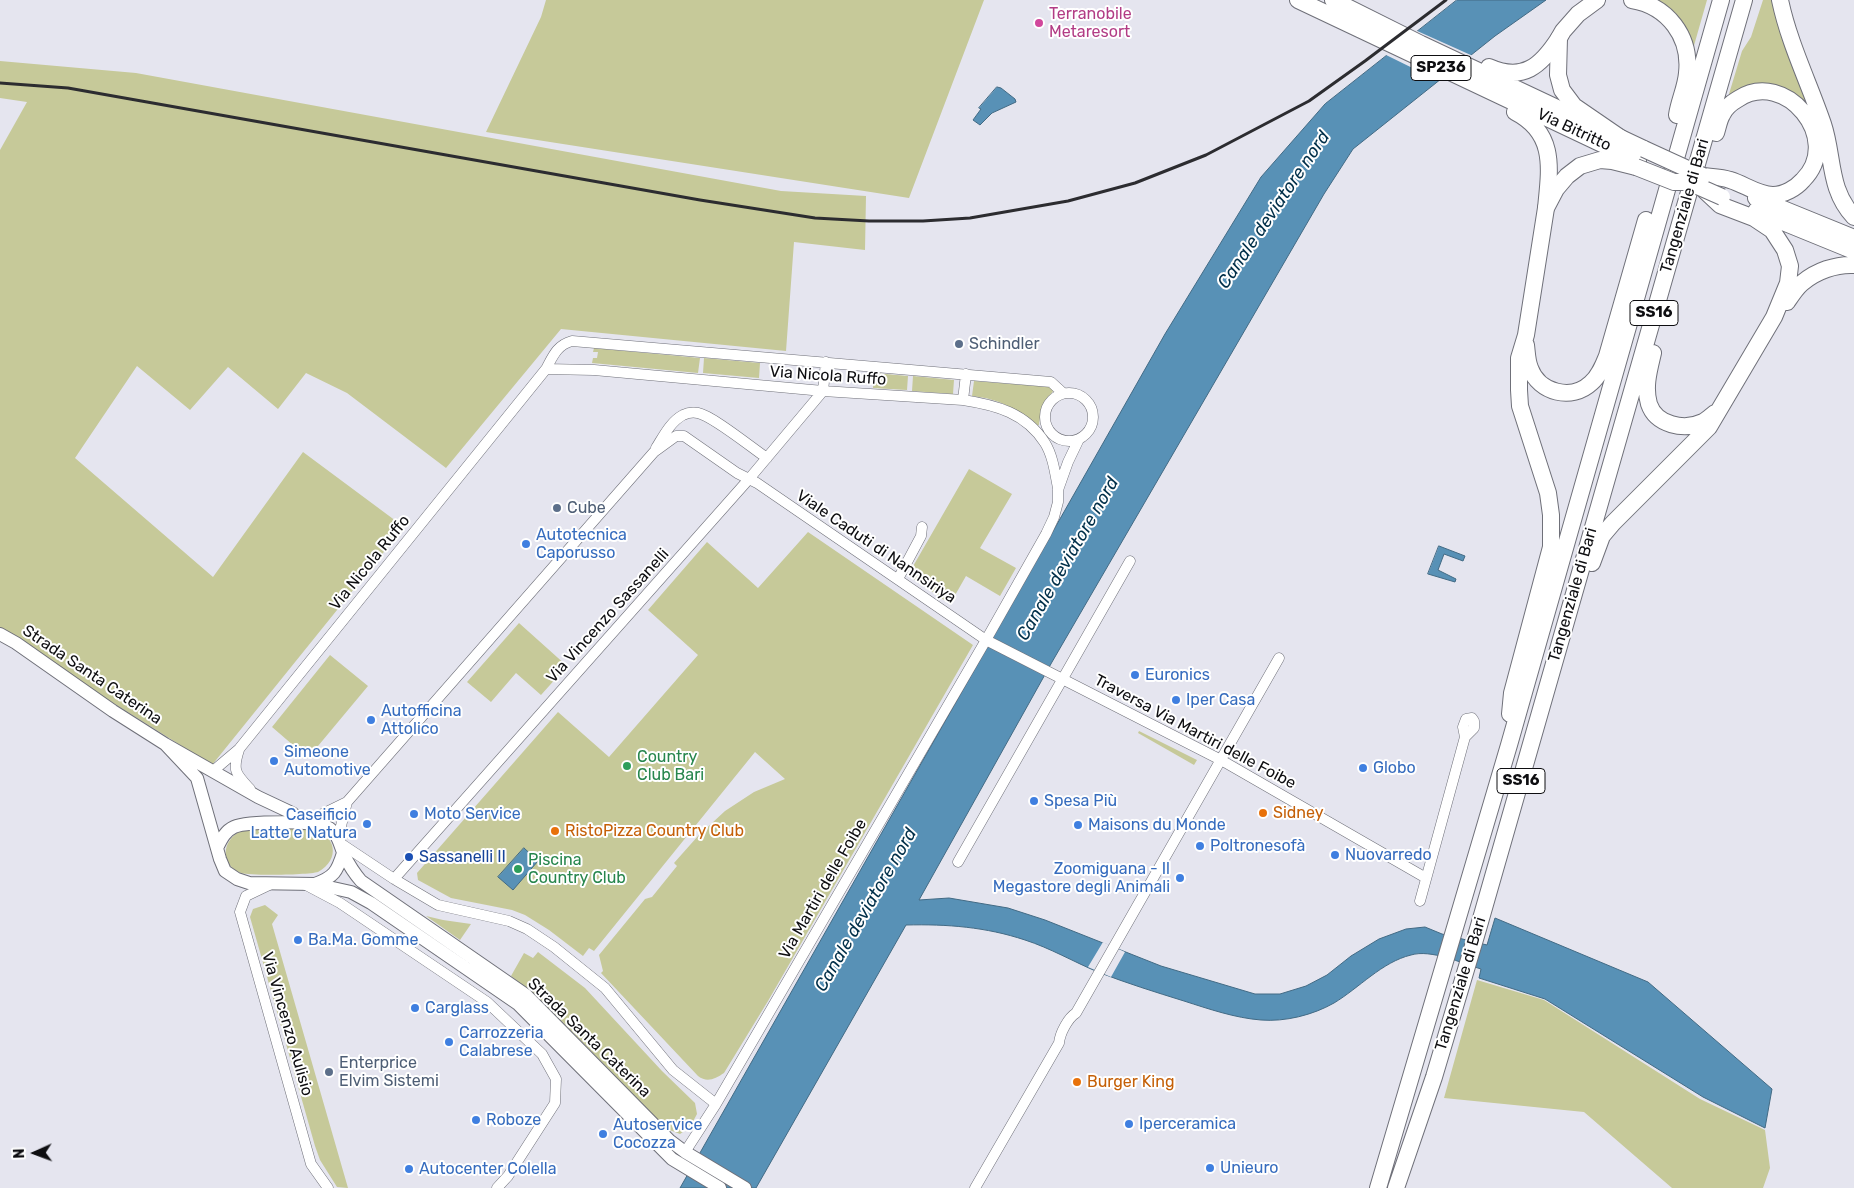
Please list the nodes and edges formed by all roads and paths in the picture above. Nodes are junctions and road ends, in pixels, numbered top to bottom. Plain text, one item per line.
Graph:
1 (1298, 0) edge
2 (1597, 0) edge
3 (1632, 0) edge
4 (1721, 0) edge
5 (1744, 0) edge
6 (1780, 0) edge
7 (1340, 9) edge
8 (1559, 38) junction
9 (1543, 109) junction
10 (1625, 141) junction
11 (1680, 143) junction
12 (1639, 159) junction
13 (1697, 178) junction
14 (1724, 191) junction
15 (1665, 195) junction
16 (1546, 208) junction
17 (1854, 217) edge
18 (1854, 238) edge
19 (1672, 249) junction
20 (1854, 251) edge
21 (1854, 265) edge
22 (1774, 317) junction
23 (1526, 335) junction
24 (826, 362) junction
25 (546, 370) junction
26 (966, 374) junction
27 (823, 391) junction
28 (1063, 393) junction
29 (963, 400) junction
30 (1722, 406) junction
31 (1035, 430) junction
32 (1049, 432) junction
33 (1079, 439) junction
34 (1046, 444) junction
35 (654, 452) junction
36 (767, 458) junction
37 (749, 479) junction
38 (1058, 490) junction
39 (922, 527) dead end
40 (1130, 561) dead end
41 (898, 579) junction
42 (1564, 626) junction
43 (0, 634) edge
44 (986, 640) junction
45 (1279, 658) dead end
46 (1063, 679) junction
47 (1465, 738) dead end
48 (165, 744) junction
49 (1509, 745) junction
50 (239, 749) junction
51 (1221, 760) junction
52 (213, 771) junction
53 (258, 797) junction
54 (347, 802) junction
55 (303, 823) junction
56 (340, 844) junction
57 (217, 848) junction
58 (958, 862) dead end
59 (1426, 878) junction
60 (394, 879) junction
61 (276, 883) junction
62 (309, 884) junction
63 (1420, 901) dead end
64 (716, 1104) junction
65 (688, 1159) junction
66 (328, 1188) edge
67 (497, 1188) edge
68 (720, 1188) edge
69 (745, 1188) edge
70 (975, 1188) edge
71 (1378, 1188) edge
72 (1396, 1188) edge

1 - 7 main road, Via Bitritto / SP236
2 - 8 main road
3 - 11 main road
4 - 11 main road, Tangenziale di Bari / SS16
5 - 13 main road, Tangenziale di Bari / SS16
6 - 17 main road
7 - 8 main road
7 - 9 main road, Via Bitritto / SP236
7 - 16 main road
8 - 10 main road
9 - 10 main road, Via Bitritto / SP236
9 - 12 main road, Via Bitritto / SP236
10 - 12 main road, Via Bitritto / SP236
11 - 15 main road, Tangenziale di Bari / SS16
12 - 13 main road, bridge
12 - 16 main road
13 - 13 main road
13 - 14 main road, bridge
13 - 19 main road, Tangenziale di Bari / SS16
13 - 22 main road
14 - 18 main road
14 - 20 main road
15 - 23 main road
15 - 49 main road, Tangenziale di Bari / SS16
16 - 23 main road
19 - 30 main road
19 - 42 main road, Tangenziale di Bari / SS16
21 - 22 main road
22 - 30 main road
23 - 49 main road
24 - 25 street, Via Nicola Ruffo
24 - 26 street, Via Nicola Ruffo
24 - 27 street
25 - 27 street, Via Nicola Ruffo
25 - 50 street, Via Nicola Ruffo
26 - 28 street, Via Nicola Ruffo
26 - 29 street
27 - 29 street, Via Nicola Ruffo
27 - 36 street, Via Vincenzo Sassanelli
28 - 32 street
28 - 33 street
29 - 31 street, Via Nicola Ruffo
30 - 42 main road
31 - 32 street
31 - 34 street, Via Nicola Ruffo
32 - 33 street
32 - 34 street
33 - 38 street
34 - 38 street, Via Nicola Ruffo
35 - 36 street
35 - 37 street, Viale Caduti di Nannsiriya
35 - 54 street
36 - 37 street, Via Vincenzo Sassanelli
37 - 41 street, Viale Caduti di Nannsiriya
37 - 60 street, Via Vincenzo Sassanelli
38 - 44 street, Via Martiri delle Foibe
39 - 41 street
40 - 46 street
41 - 44 street, Viale Caduti di Nannsiriya
42 - 72 main road, Tangenziale di Bari / SS16
43 - 48 street, Strada Santa Caterina
44 - 46 street, Traversa Via Martiri delle Foibe
44 - 64 street, Via Martiri delle Foibe
45 - 51 street
46 - 51 street, Traversa Via Martiri delle Foibe
46 - 58 street
47 - 59 street
48 - 52 street, Strada Santa Caterina
48 - 57 street, Strada Santa Caterina
49 - 71 main road, Tangenziale di Bari / SS16
50 - 52 street, Via Nicola Ruffo
50 - 53 street
51 - 59 street, Traversa Via Martiri delle Foibe
51 - 70 street
52 - 53 street, Strada Santa Caterina
53 - 55 street, Strada Santa Caterina
54 - 55 street
54 - 56 street
55 - 56 street, Strada Santa Caterina
55 - 57 street, Strada Santa Caterina
56 - 60 street, Strada Santa Caterina
56 - 62 street
56 - 65 street, Strada Santa Caterina
57 - 61 street, Strada Santa Caterina
59 - 63 street
60 - 64 street, Strada Santa Caterina
61 - 62 street, Strada Santa Caterina
61 - 66 street, Via Vincenzo Aulisio
62 - 65 street, Strada Santa Caterina
62 - 67 street
64 - 65 street, Via Martiri delle Foibe
65 - 68 street, Strada Santa Caterina
65 - 69 street, Strada Santa Caterina

